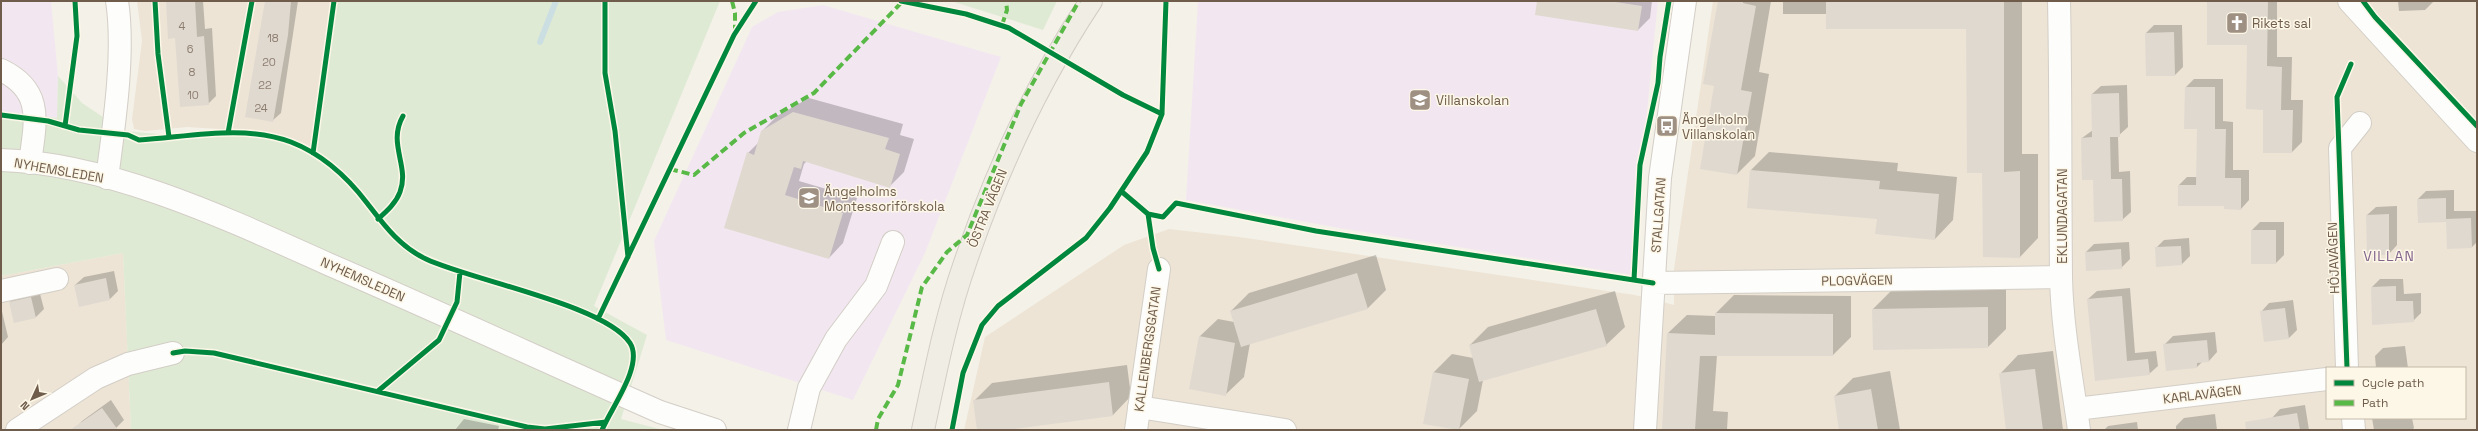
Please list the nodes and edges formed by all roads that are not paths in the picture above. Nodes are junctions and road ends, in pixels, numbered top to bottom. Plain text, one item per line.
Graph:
1 (117, 1) edge
2 (1091, 1) edge
3 (1685, 1) edge
4 (2059, 1) edge
5 (2349, 1) edge
6 (1, 70) edge
7 (2360, 123) dead end
8 (2477, 141) edge
9 (1, 160) edge
10 (30, 163) junction
11 (107, 178) junction
12 (893, 242) dead end
13 (1159, 268) dead end
14 (2061, 276) junction
15 (57, 279) dead end
16 (1653, 283) junction
17 (1, 291) edge
18 (173, 353) dead end
19 (2347, 367) edge
20 (2326, 379) edge
21 (1139, 407) junction
22 (2076, 409) junction
23 (2353, 419) edge
24 (17, 430) edge
25 (715, 430) edge
26 (799, 430) edge
27 (923, 430) edge
28 (1136, 430) edge
29 (1285, 430) edge
30 (1645, 430) edge
31 (2079, 430) edge
32 (2354, 430) edge

1 - 11 street
2 - 27 main road, ÖSTRA VÄGEN
3 - 16 street, STALLGATAN
4 - 14 street, EKLUNDAGATAN
5 - 8 street
6 - 10 street
7 - 19 street, HÖJAVÄGEN
9 - 10 street, NYHEMSLEDEN
10 - 11 street, NYHEMSLEDEN
11 - 25 street, NYHEMSLEDEN
12 - 26 street
13 - 21 street, KALLENBERGSGATAN
14 - 16 street, PLOGVÄGEN
14 - 22 street, EKLUNDAGATAN
15 - 17 street
16 - 30 street, STALLGATAN
18 - 24 street
20 - 22 street, KARLAVÄGEN
21 - 28 street, KALLENBERGSGATAN
21 - 29 street
22 - 31 street, EKLUNDAGATAN
23 - 32 street

